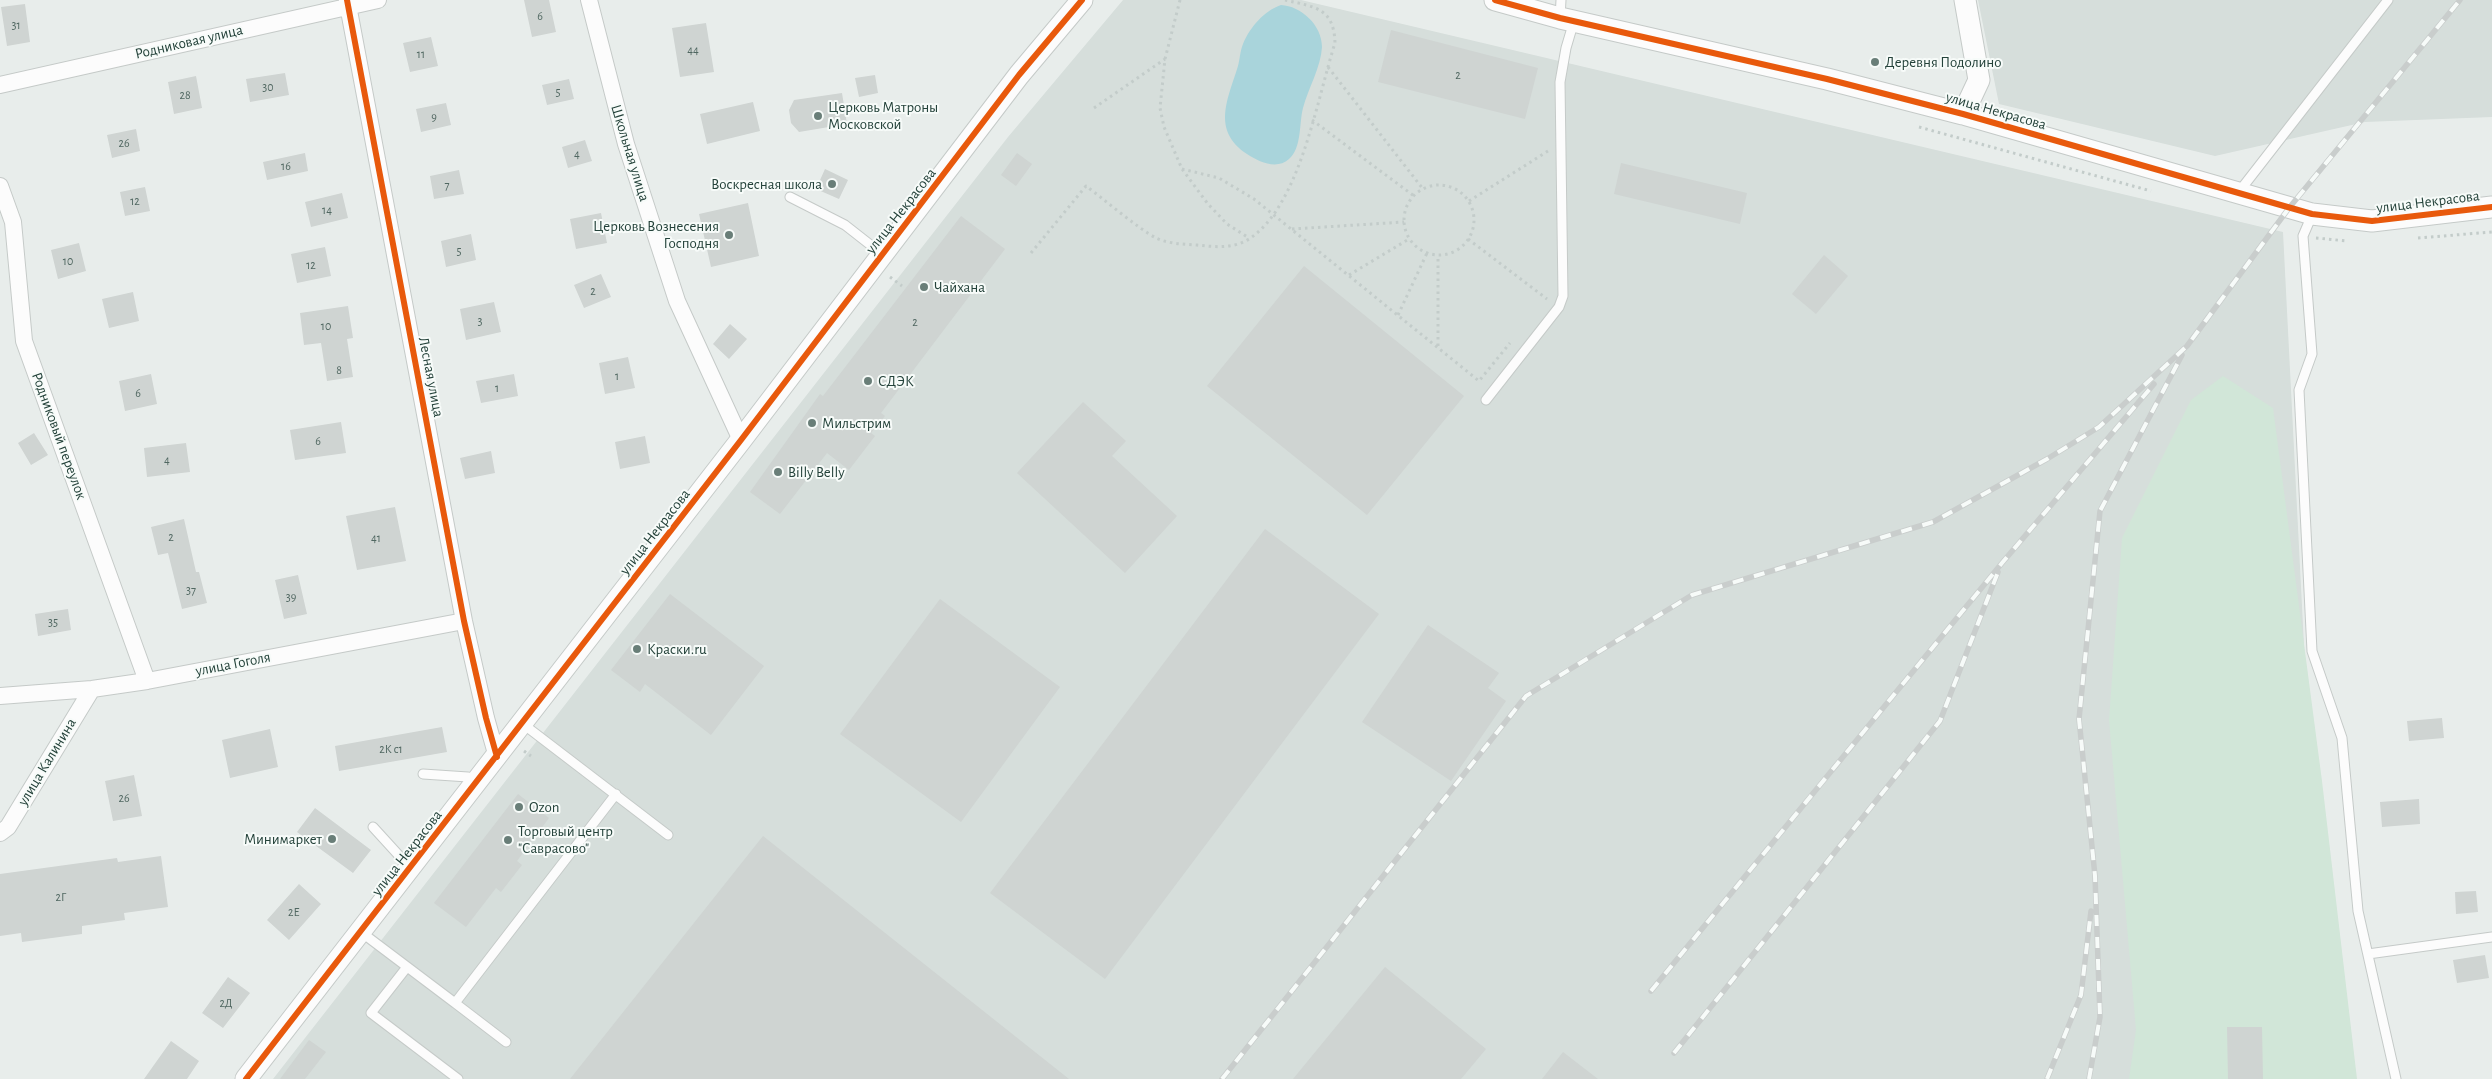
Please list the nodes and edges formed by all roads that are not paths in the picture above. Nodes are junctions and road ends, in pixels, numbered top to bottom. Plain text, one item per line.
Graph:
1 (378, 0) edge
2 (589, 0) edge
3 (1082, 0) edge
4 (1495, 0) edge
5 (1965, 0) edge
6 (2388, 0) edge
7 (347, 3) edge
8 (1565, 13) edge
9 (0, 85) edge
10 (1963, 114) junction
11 (0, 186) edge
12 (2238, 194) junction
13 (790, 197) dead end
14 (2492, 207) edge
15 (2312, 214) junction
16 (883, 263) junction
17 (1486, 400) dead end
18 (741, 440) junction
19 (464, 621) junction
20 (147, 680) junction
21 (92, 689) junction
22 (0, 696) edge
23 (523, 724) junction
24 (497, 757) junction
25 (423, 774) dead end
26 (478, 782) junction
27 (616, 794) junction
28 (373, 827) dead end
29 (0, 833) edge
30 (668, 835) dead end
31 (412, 866) junction
32 (361, 932) junction
33 (2492, 937) edge
34 (2368, 954) junction
35 (407, 967) junction
36 (455, 1003) junction
37 (506, 1042) dead end
38 (246, 1079) edge
39 (458, 1079) edge
40 (2396, 1079) edge

1 - 7 street, Родниковая улица
2 - 18 street, Школьная улица
3 - 16 street, улица Некрасова
4 - 8 street, улица Некрасова
5 - 10 street
6 - 12 lane
7 - 9 street, Родниковая улица
7 - 19 street, Лесная улица
8 - 10 street, улица Некрасова
8 - 17 lane
10 - 12 street, улица Некрасова
11 - 20 street, Родниковый переулок
12 - 15 street, улица Некрасова
13 - 16 lane
14 - 15 street, улица Некрасова
15 - 34 lane
16 - 18 street, улица Некрасова
18 - 23 street, улица Некрасова
19 - 20 street, улица Гоголя
19 - 24 street, Лесная улица
20 - 21 street, улица Гоголя
21 - 22 street, улица Гоголя
21 - 29 street, улица Калинина
23 - 24 street, улица Некрасова
23 - 27 lane
24 - 26 street, улица Некрасова
25 - 26 lane
26 - 31 street, улица Некрасова
27 - 30 lane
27 - 36 lane
28 - 31 lane
31 - 32 street, улица Некрасова
32 - 35 lane
32 - 38 street, улица Некрасова
33 - 34 lane
34 - 40 lane
35 - 36 lane
35 - 39 lane
36 - 37 lane

